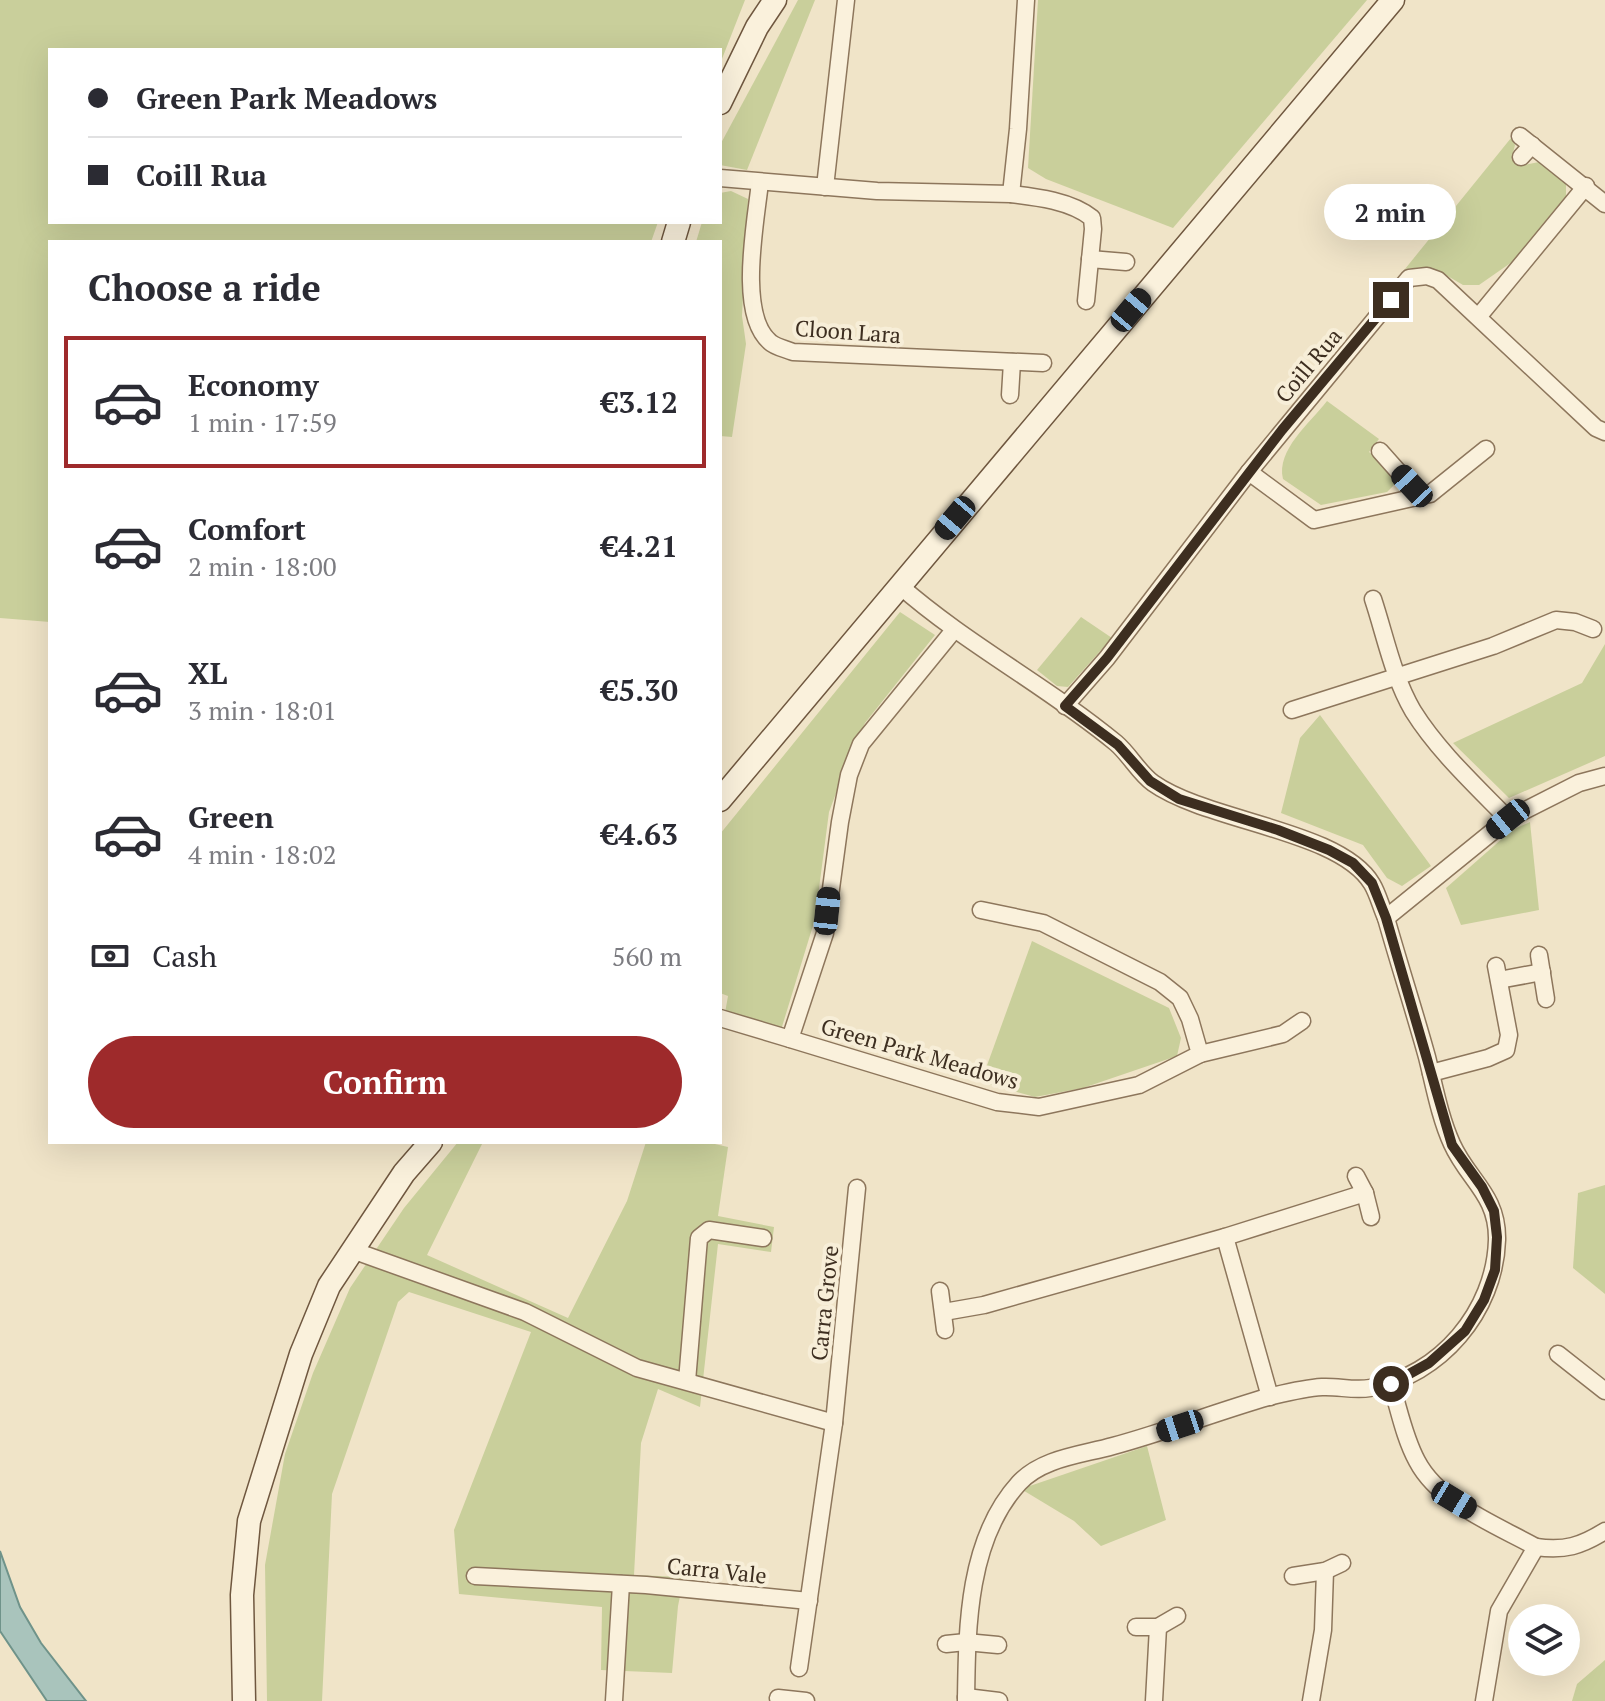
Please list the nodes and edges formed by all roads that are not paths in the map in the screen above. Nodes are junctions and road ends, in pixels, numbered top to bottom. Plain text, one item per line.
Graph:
1 (775, 0) edge
2 (846, 0) edge
3 (1026, 0) edge
4 (1393, 0) edge
5 (722, 99) edge
6 (1524, 146) dead end
7 (722, 178) edge
8 (760, 182) junction
9 (1586, 186) junction
10 (825, 187) junction
11 (1011, 194) junction
12 (1605, 204) edge
13 (1090, 259) junction
14 (1126, 262) dead end
15 (1086, 301) dead end
16 (1479, 316) junction
17 (1012, 362) junction
18 (1043, 363) dead end
19 (1010, 395) dead end
20 (1605, 432) edge
21 (1486, 449) dead end
22 (1380, 451) dead end
23 (1249, 472) junction
24 (1420, 496) junction
25 (899, 585) junction
26 (1373, 599) dead end
27 (1593, 629) dead end
28 (954, 630) junction
29 (1397, 676) junction
30 (1065, 706) junction
31 (1292, 710) dead end
32 (1605, 776) edge
33 (722, 798) edge
34 (1508, 819) junction
35 (981, 910) dead end
36 (1386, 918) junction
37 (1546, 999) dead end
38 (722, 1019) edge
39 (1302, 1021) dead end
40 (790, 1039) junction
41 (1200, 1054) junction
42 (1431, 1073) junction
43 (429, 1144) edge
44 (1356, 1176) dead end
45 (857, 1188) dead end
46 (1365, 1193) junction
47 (1371, 1217) dead end
48 (1225, 1237) junction
49 (763, 1238) dead end
50 (352, 1250) junction
51 (940, 1291) dead end
52 (944, 1312) junction
53 (945, 1330) dead end
54 (1558, 1354) dead end
55 (687, 1381) junction
56 (1391, 1384) junction
57 (1605, 1391) edge
58 (1270, 1397) junction
59 (834, 1423) junction
60 (1605, 1531) edge
61 (1536, 1547) junction
62 (1342, 1563) dead end
63 (1325, 1571) junction
64 (475, 1576) dead end
65 (1293, 1576) dead end
66 (621, 1584) junction
67 (809, 1601) junction
68 (1177, 1616) dead end
69 (1136, 1627) dead end
70 (1158, 1627) junction
71 (966, 1642) junction
72 (946, 1644) dead end
73 (998, 1645) dead end
74 (799, 1668) dead end
75 (778, 1698) dead end
76 (966, 1699) edge
77 (244, 1701) edge
78 (614, 1701) edge
79 (799, 1701) edge
80 (999, 1701) edge
81 (1154, 1701) edge
82 (1311, 1701) edge
83 (1484, 1701) edge

1 - 5 main road
2 - 10 street
3 - 11 street
4 - 25 main road
6 - 9 street
7 - 8 street
8 - 10 street
8 - 17 street, Cloon Lara
9 - 12 street
9 - 16 street
10 - 11 street
11 - 13 street
13 - 14 street
13 - 15 street
16 - 20 street, Coill Rua
16 - 23 street, Coill Rua
17 - 18 street, Cloon Lara
17 - 19 street
21 - 24 street
22 - 24 street
23 - 24 street
23 - 30 street, Coill Rua
25 - 28 street
25 - 33 main road
26 - 29 street
27 - 29 street
28 - 30 street
28 - 40 street, Green Park Meadows
29 - 31 street
29 - 34 street
30 - 36 street
32 - 34 street
34 - 36 street
35 - 41 street
36 - 42 street
37 - 42 street
38 - 40 street
39 - 41 street, Green Park Meadows
40 - 41 street, Green Park Meadows
42 - 56 street
43 - 50 main road
44 - 46 street
45 - 59 street, Carra Grove
46 - 47 street
46 - 48 street
48 - 52 street
48 - 58 street
49 - 55 street
50 - 55 street
50 - 77 main road
51 - 52 street
52 - 53 street
54 - 57 street
55 - 59 street
56 - 58 street
56 - 61 street
58 - 71 street
59 - 67 street
60 - 61 street
61 - 83 street
62 - 63 street
63 - 65 street
63 - 82 street
64 - 66 street, Carra Vale
66 - 67 street, Carra Vale
66 - 78 street
67 - 74 street
68 - 70 street
69 - 70 street
70 - 81 street
71 - 72 street
71 - 73 street
71 - 76 street
75 - 79 street
76 - 80 street

